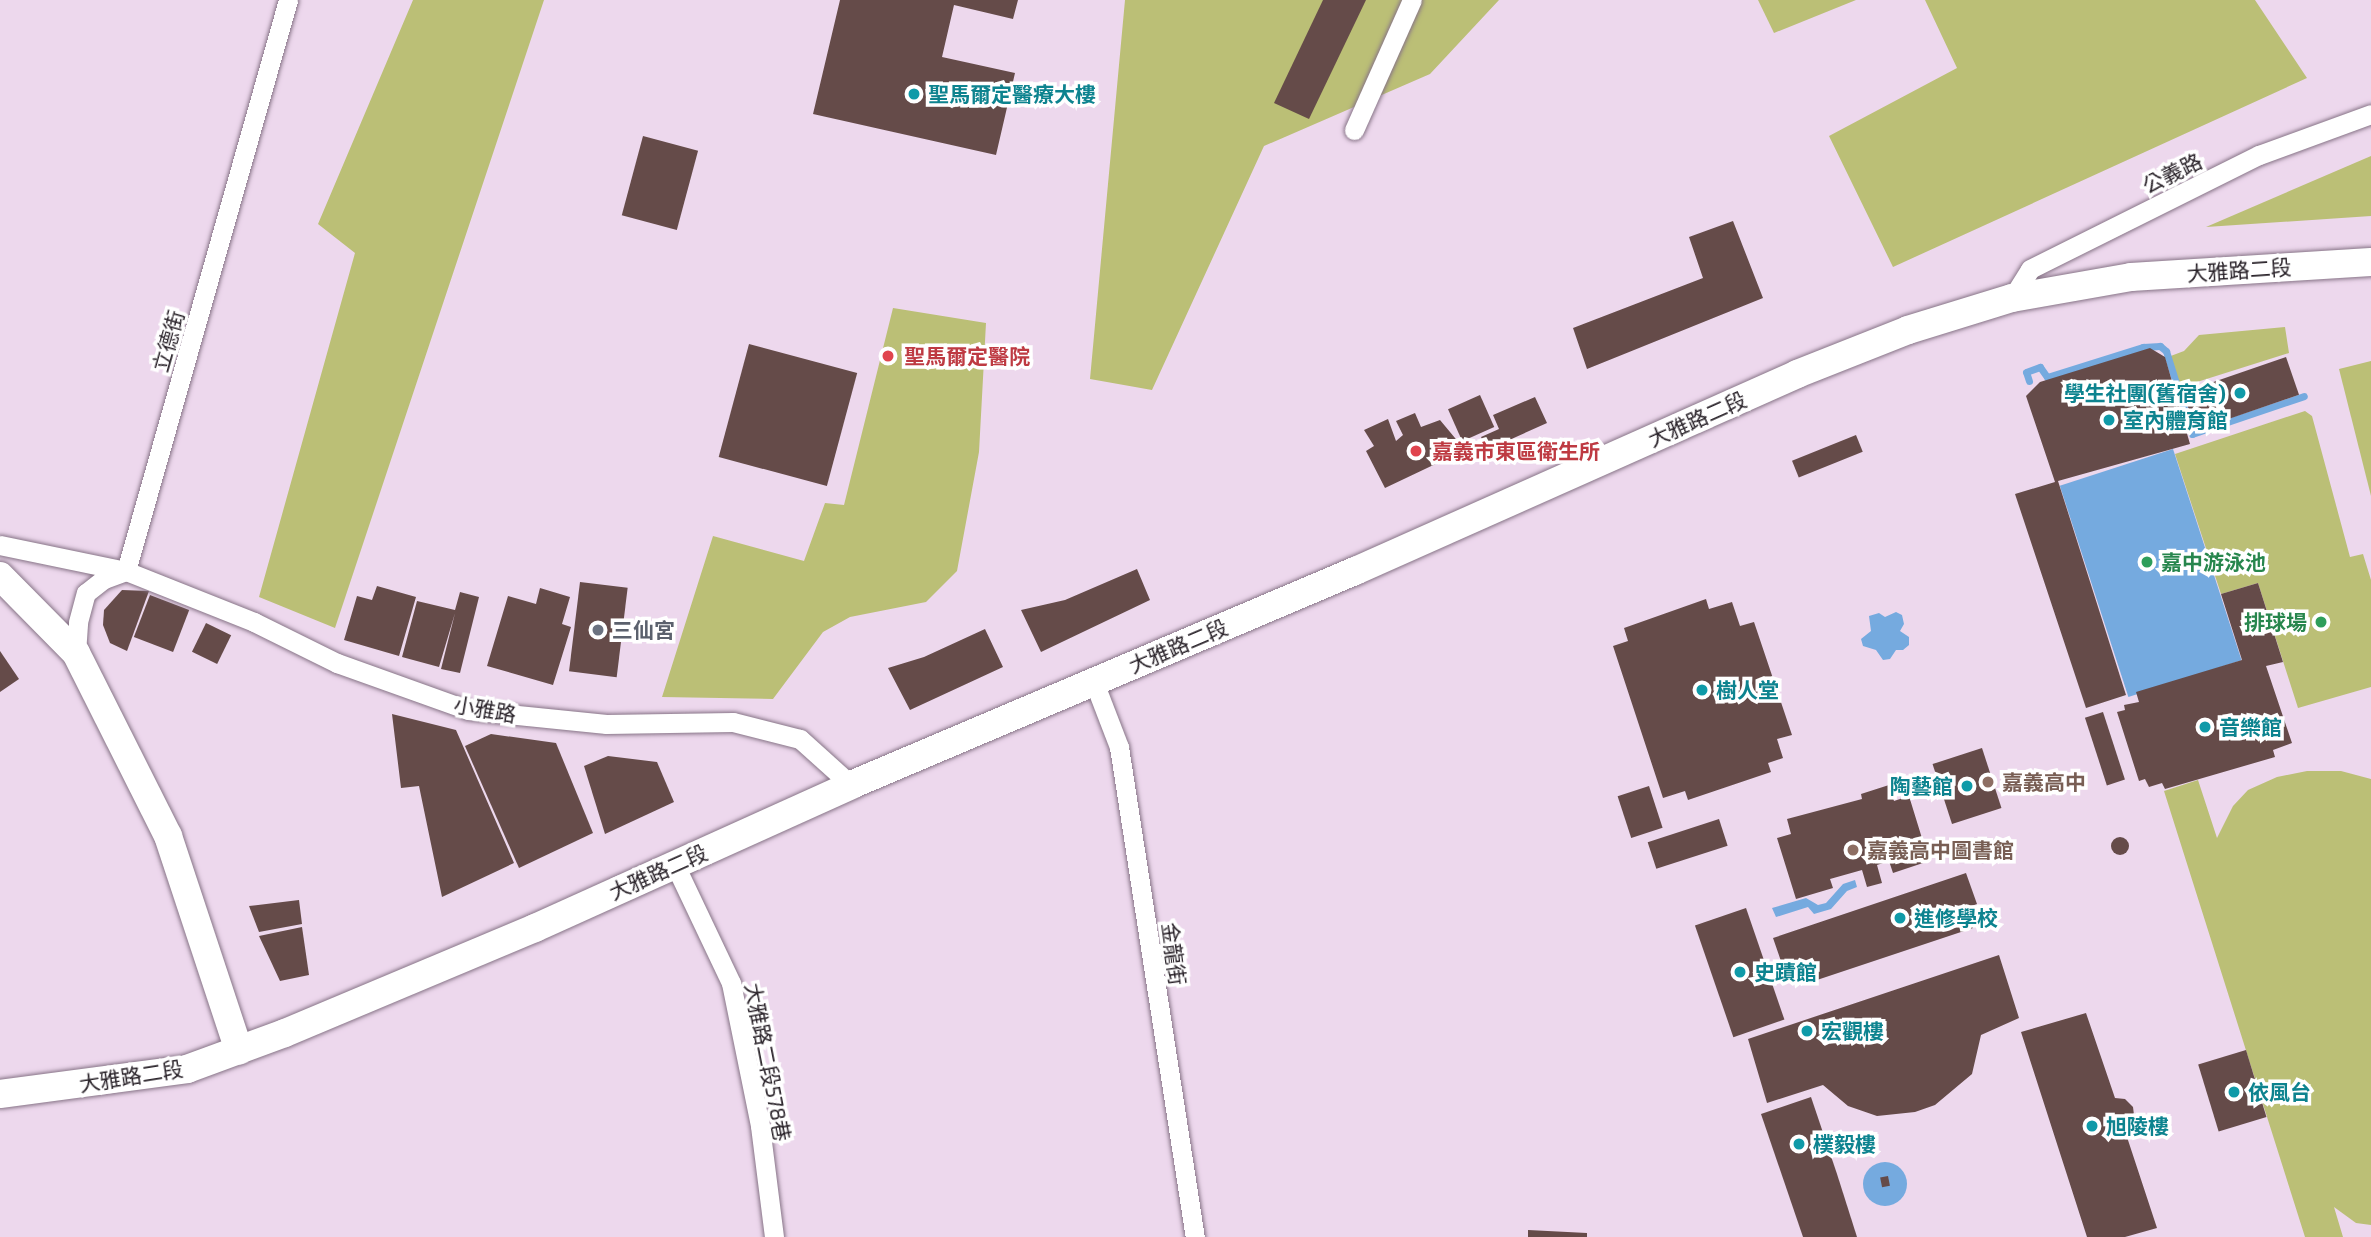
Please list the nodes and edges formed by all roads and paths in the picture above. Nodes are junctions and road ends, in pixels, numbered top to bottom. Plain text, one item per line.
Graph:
1 (288, 0) edge
2 (1412, 0) edge
3 (2371, 114) edge
4 (1354, 130) dead end
5 (2371, 262) edge
6 (2012, 298) junction
7 (0, 545) edge
8 (126, 571) junction
9 (0, 576) edge
10 (76, 653) junction
11 (1094, 682) junction
12 (850, 785) junction
13 (675, 865) junction
14 (239, 1051) junction
15 (0, 1094) edge
16 (774, 1237) edge
17 (1195, 1237) edge

1 - 8 street, 立德街
2 - 4 street
3 - 6 street, 公義路
5 - 6 main road, 大雅路二段
6 - 11 main road, 大雅路二段
7 - 8 street
8 - 10 street
8 - 12 street, 小雅路
9 - 10 main road
10 - 14 main road
11 - 12 main road, 大雅路二段
11 - 17 street, 金龍街
12 - 13 main road, 大雅路二段
13 - 14 main road, 大雅路二段
13 - 16 street, 大雅路二段578巷
14 - 15 main road, 大雅路二段

